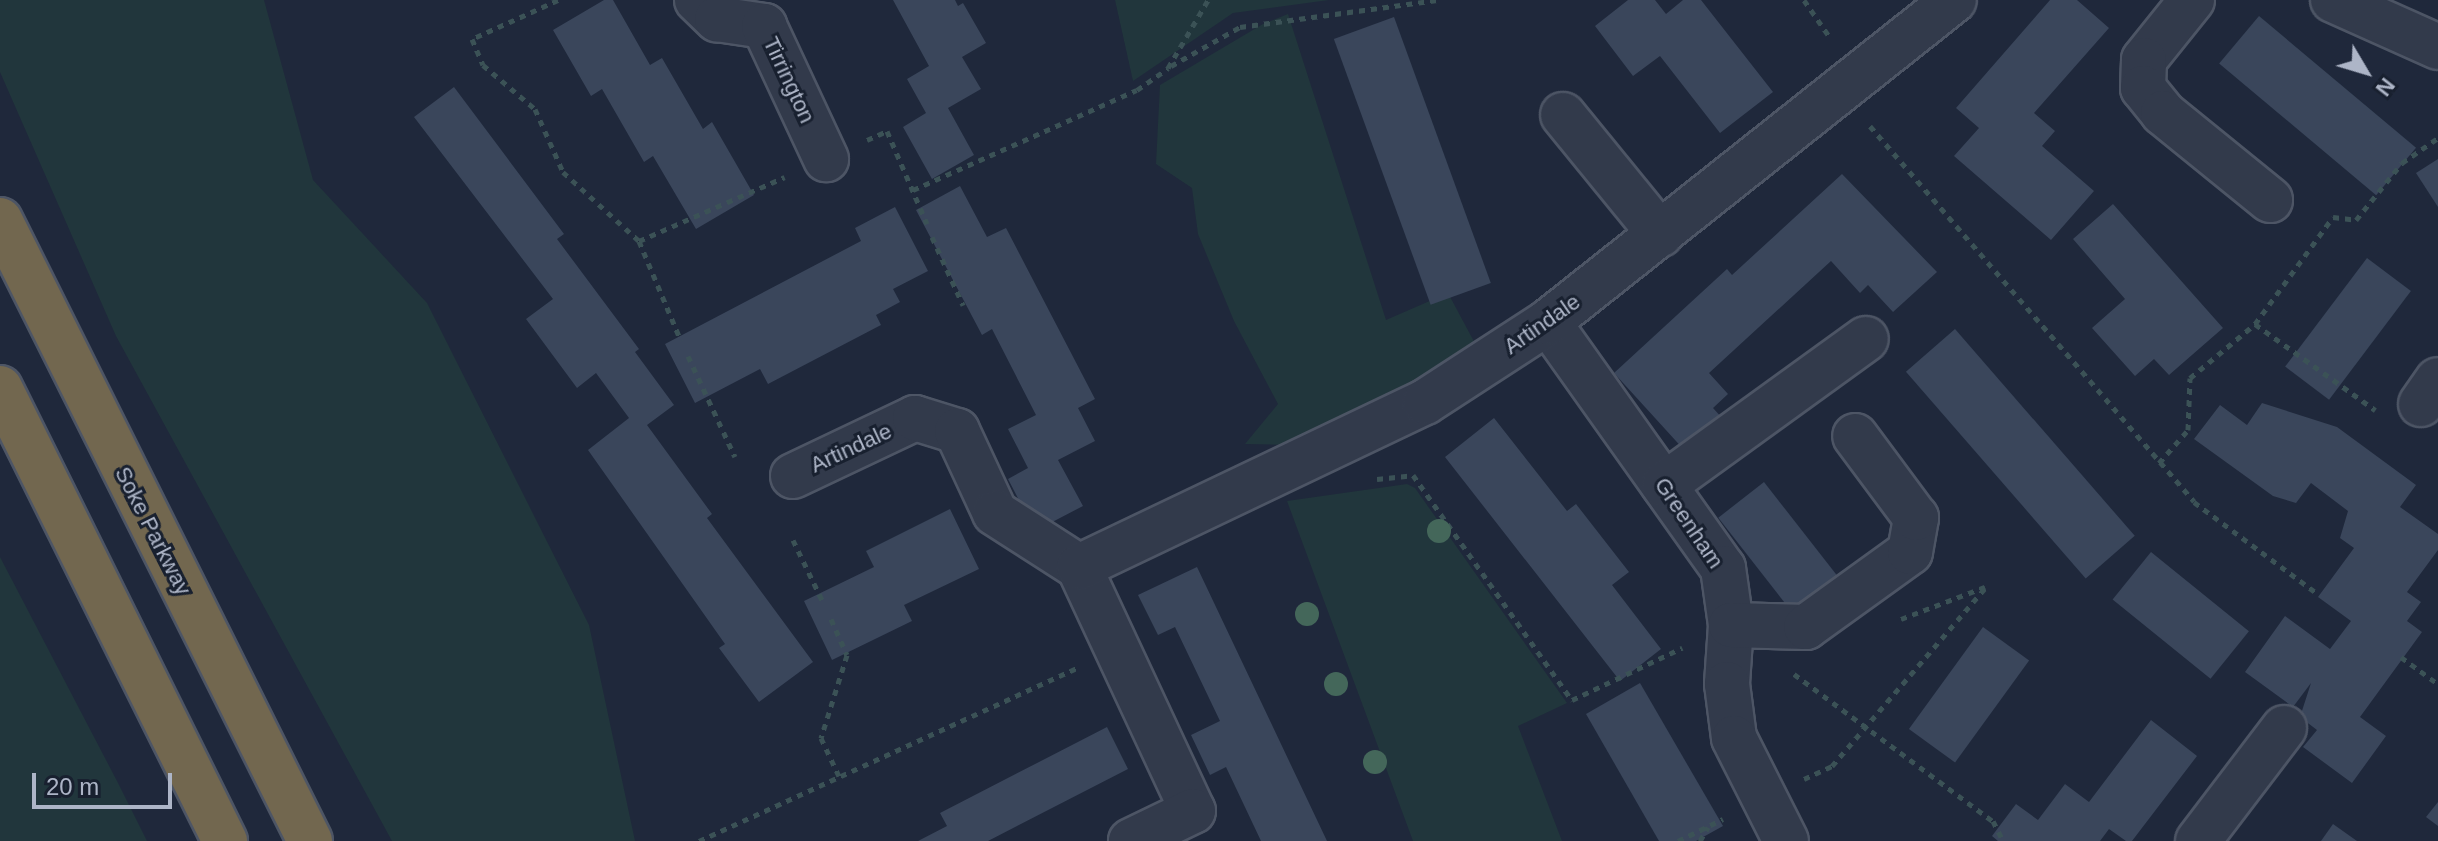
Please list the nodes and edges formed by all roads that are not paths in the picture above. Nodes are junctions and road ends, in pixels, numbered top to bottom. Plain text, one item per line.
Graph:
1 (697, 0) edge
2 (1954, 0) edge
3 (2192, 0) edge
4 (2333, 0) edge
5 (2438, 47) edge
6 (1563, 115) dead end
7 (826, 159) dead end
8 (2270, 200) dead end
9 (0, 220) edge
10 (1660, 234) junction
11 (1548, 322) junction
12 (1866, 339) dead end
13 (0, 388) edge
14 (1855, 436) dead end
15 (793, 476) dead end
16 (1664, 485) junction
17 (1079, 567) junction
18 (1731, 625) junction
19 (2284, 728) dead end
20 (225, 841) edge
21 (310, 841) edge
22 (1131, 841) edge
23 (1786, 841) edge
24 (2198, 841) edge

1 - 7 street, Tirrington
2 - 10 street, Artindale
3 - 8 street
4 - 5 street
6 - 10 street
9 - 21 highway, Soke Parkway
10 - 11 street, Artindale
11 - 16 street, Greenham
11 - 17 street, Artindale
12 - 16 street
13 - 20 highway
14 - 18 street
15 - 17 street, Artindale
16 - 18 street, Greenham
17 - 22 street
18 - 23 street, Greenham
19 - 24 street

